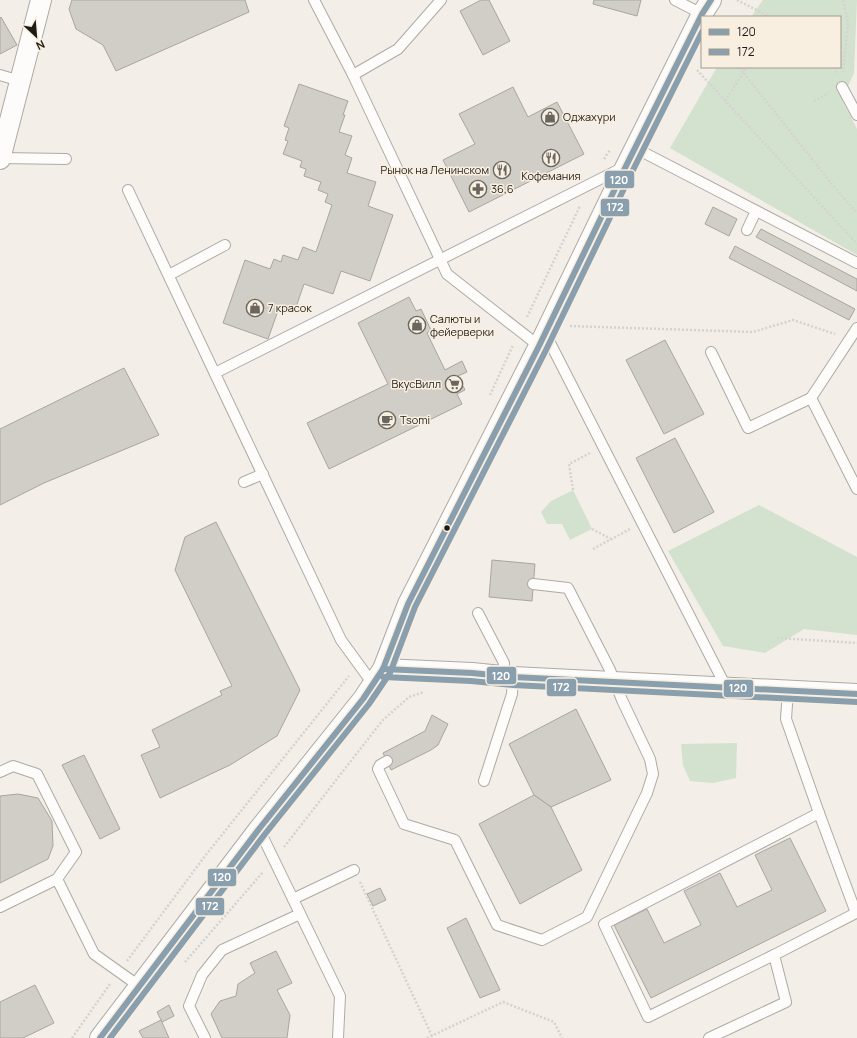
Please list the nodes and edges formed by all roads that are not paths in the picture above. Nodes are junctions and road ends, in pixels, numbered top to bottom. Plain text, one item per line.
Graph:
1 (41, 0) edge
2 (314, 0) edge
3 (441, 0) edge
4 (675, 0) edge
5 (707, 7) edge
6 (702, 16) edge
7 (701, 19) edge
8 (0, 75) edge
9 (354, 76) junction
10 (20, 81) junction
11 (842, 87) road end
12 (857, 115) edge
13 (635, 148) junction
14 (0, 158) edge
15 (66, 159) dead end
16 (626, 166) junction
17 (128, 190) dead end
18 (756, 211) junction
19 (747, 230) dead end
20 (225, 245) dead end
21 (440, 260) junction
22 (857, 263) edge
23 (169, 275) junction
24 (857, 328) edge
25 (544, 341) junction
26 (711, 352) dead end
27 (215, 373) junction
28 (811, 398) junction
29 (263, 474) junction
30 (244, 482) dead end
31 (857, 489) edge
32 (533, 584) dead end
33 (478, 613) dead end
34 (378, 676) junction
35 (508, 677) junction
36 (615, 682) junction
37 (726, 687) junction
38 (788, 690) junction
39 (857, 694) edge
40 (387, 761) dead end
41 (0, 772) edge
42 (484, 781) dead end
43 (819, 813) junction
44 (259, 829) junction
45 (354, 870) road end
46 (57, 879) junction
47 (293, 899) junction
48 (0, 907) edge
49 (300, 914) junction
50 (774, 955) junction
51 (139, 986) junction
52 (100, 1038) edge
53 (205, 1038) edge
54 (338, 1038) edge
55 (709, 1038) edge

1 - 10 street
2 - 9 lane
3 - 9 lane
4 - 5 lane
5 - 6 street
7 - 13 street
8 - 10 lane
9 - 21 lane
10 - 14 street
11 - 12 lane
13 - 16 street
13 - 18 lane
14 - 15 lane
16 - 21 lane
16 - 25 street
17 - 23 lane
18 - 19 lane
18 - 22 lane
20 - 23 lane
21 - 25 lane
21 - 27 lane
23 - 27 lane
24 - 28 lane
25 - 34 street
25 - 37 lane
26 - 28 lane
27 - 29 lane
28 - 31 lane
29 - 30 lane
29 - 34 lane
32 - 36 lane
33 - 35 lane
34 - 35 street
34 - 44 street
35 - 36 street
35 - 42 lane
36 - 37 street
36 - 40 lane
37 - 38 street
38 - 39 street
38 - 43 lane
41 - 46 lane
43 - 50 lane
43 - 50 lane
44 - 47 lane
44 - 51 street
45 - 47 lane
46 - 48 lane
46 - 51 lane
47 - 49 lane
49 - 53 lane
49 - 54 lane
50 - 55 lane
51 - 52 street

